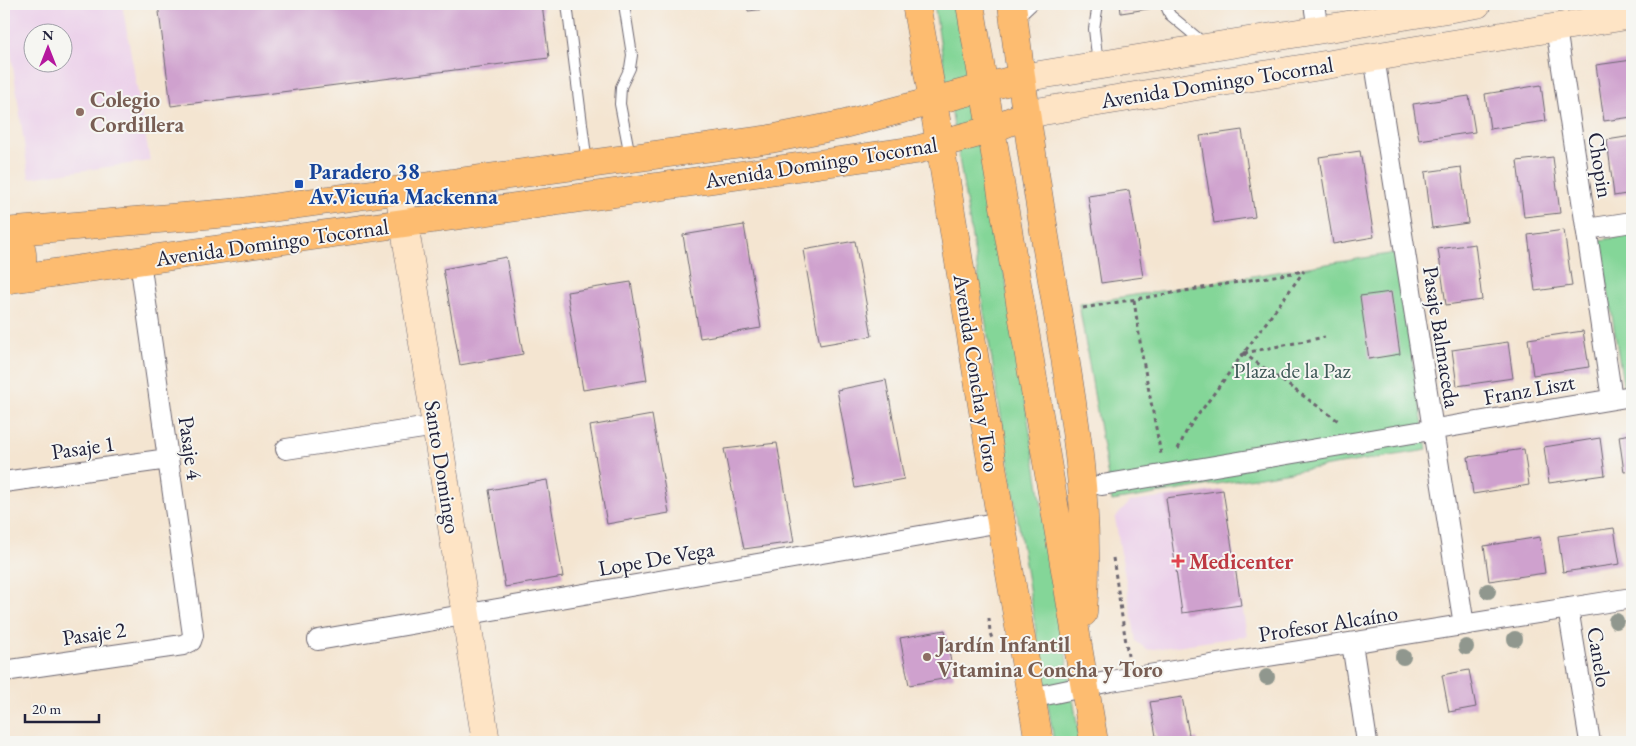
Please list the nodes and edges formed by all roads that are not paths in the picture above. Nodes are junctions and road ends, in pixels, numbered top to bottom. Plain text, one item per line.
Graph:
1 (567, 4) edge
2 (624, 4) edge
3 (916, 4) edge
4 (970, 4) edge
5 (1098, 4) edge
6 (1165, 4) edge
7 (1463, 5) edge
8 (1020, 10) edge
9 (1632, 15) edge
10 (1316, 17) edge
11 (1556, 28) junction
12 (1209, 48) junction
13 (1374, 57) junction
14 (1098, 66) junction
15 (1021, 78) junction
16 (983, 88) junction
17 (933, 101) junction
18 (1025, 116) junction
19 (990, 130) junction
20 (940, 144) junction
21 (630, 158) junction
22 (587, 164) junction
23 (399, 191) junction
24 (1632, 222) edge
25 (404, 223) junction
26 (1587, 229) junction
27 (7, 231) edge
28 (140, 261) junction
29 (12, 279) edge
30 (1632, 396) edge
31 (1612, 399) junction
32 (436, 426) junction
33 (1433, 429) junction
34 (286, 449) dead end
35 (168, 459) junction
36 (4, 482) edge
37 (1102, 484) dead end
38 (1001, 522) junction
39 (1632, 598) edge
40 (1568, 608) junction
41 (466, 614) junction
42 (1464, 625) junction
43 (318, 640) dead end
44 (191, 641) joint
45 (1352, 643) junction
46 (1079, 654) junction
47 (4, 670) edge
48 (1084, 686) junction
49 (1031, 698) junction
50 (486, 742) edge
51 (1039, 742) edge
52 (1094, 742) edge
53 (1368, 742) edge
54 (1590, 742) edge

1 - 22 lane
2 - 21 lane
3 - 17 main road, Avenida Concha y Toro
4 - 16 main road
5 - 14 lane
6 - 12 lane
7 - 10 main road, Avenida Domingo Tocornal
8 - 15 main road
9 - 11 main road, Avenida Domingo Tocornal
10 - 12 main road, Avenida Domingo Tocornal
11 - 13 main road, Avenida Domingo Tocornal
11 - 26 street, Chopin
12 - 14 main road, Avenida Domingo Tocornal
13 - 18 main road, Avenida Domingo Tocornal
13 - 33 street, Pasaje Balmaceda
14 - 15 main road, Avenida Domingo Tocornal
15 - 16 main road, Avenida Domingo Tocornal
15 - 18 main road
16 - 17 main road, Avenida Domingo Tocornal
16 - 19 main road
17 - 20 main road, Avenida Concha y Toro
17 - 21 main road, Avenida Domingo Tocornal
18 - 19 main road, Avenida Domingo Tocornal
18 - 46 main road
19 - 20 main road, Avenida Domingo Tocornal
19 - 46 main road
20 - 25 main road, Avenida Domingo Tocornal
20 - 38 main road, Avenida Concha y Toro
21 - 22 main road, Avenida Domingo Tocornal
22 - 23 main road, Avenida Domingo Tocornal
23 - 25 main road, Santo Domingo
23 - 27 main road, Avenida Domingo Tocornal
24 - 26 street
25 - 28 main road, Avenida Domingo Tocornal
25 - 32 main road, Santo Domingo
26 - 31 street, Chopin
27 - 29 main road
28 - 29 main road, Avenida Domingo Tocornal
28 - 35 street, Pasaje 4
30 - 31 street, Franz Liszt
31 - 33 street, Franz Liszt
32 - 34 street
32 - 41 main road, Santo Domingo
33 - 37 street, Franz Liszt
33 - 42 street, Pasaje Balmaceda
35 - 36 street, Pasaje 1
35 - 44 street, Pasaje 4
38 - 41 street, Lope De Vega
38 - 49 main road, Avenida Concha y Toro
39 - 40 street, Profesor Alcaíno
40 - 42 street, Profesor Alcaíno
40 - 54 street, Canelo
41 - 43 street, Lope De Vega
41 - 50 main road, Santo Domingo
42 - 45 street, Profesor Alcaíno
44 - 47 street, Pasaje 2
45 - 48 street, Profesor Alcaíno
45 - 53 street
46 - 48 main road
48 - 49 street, Profesor Alcaíno
48 - 52 main road
49 - 51 main road, Avenida Concha y Toro

